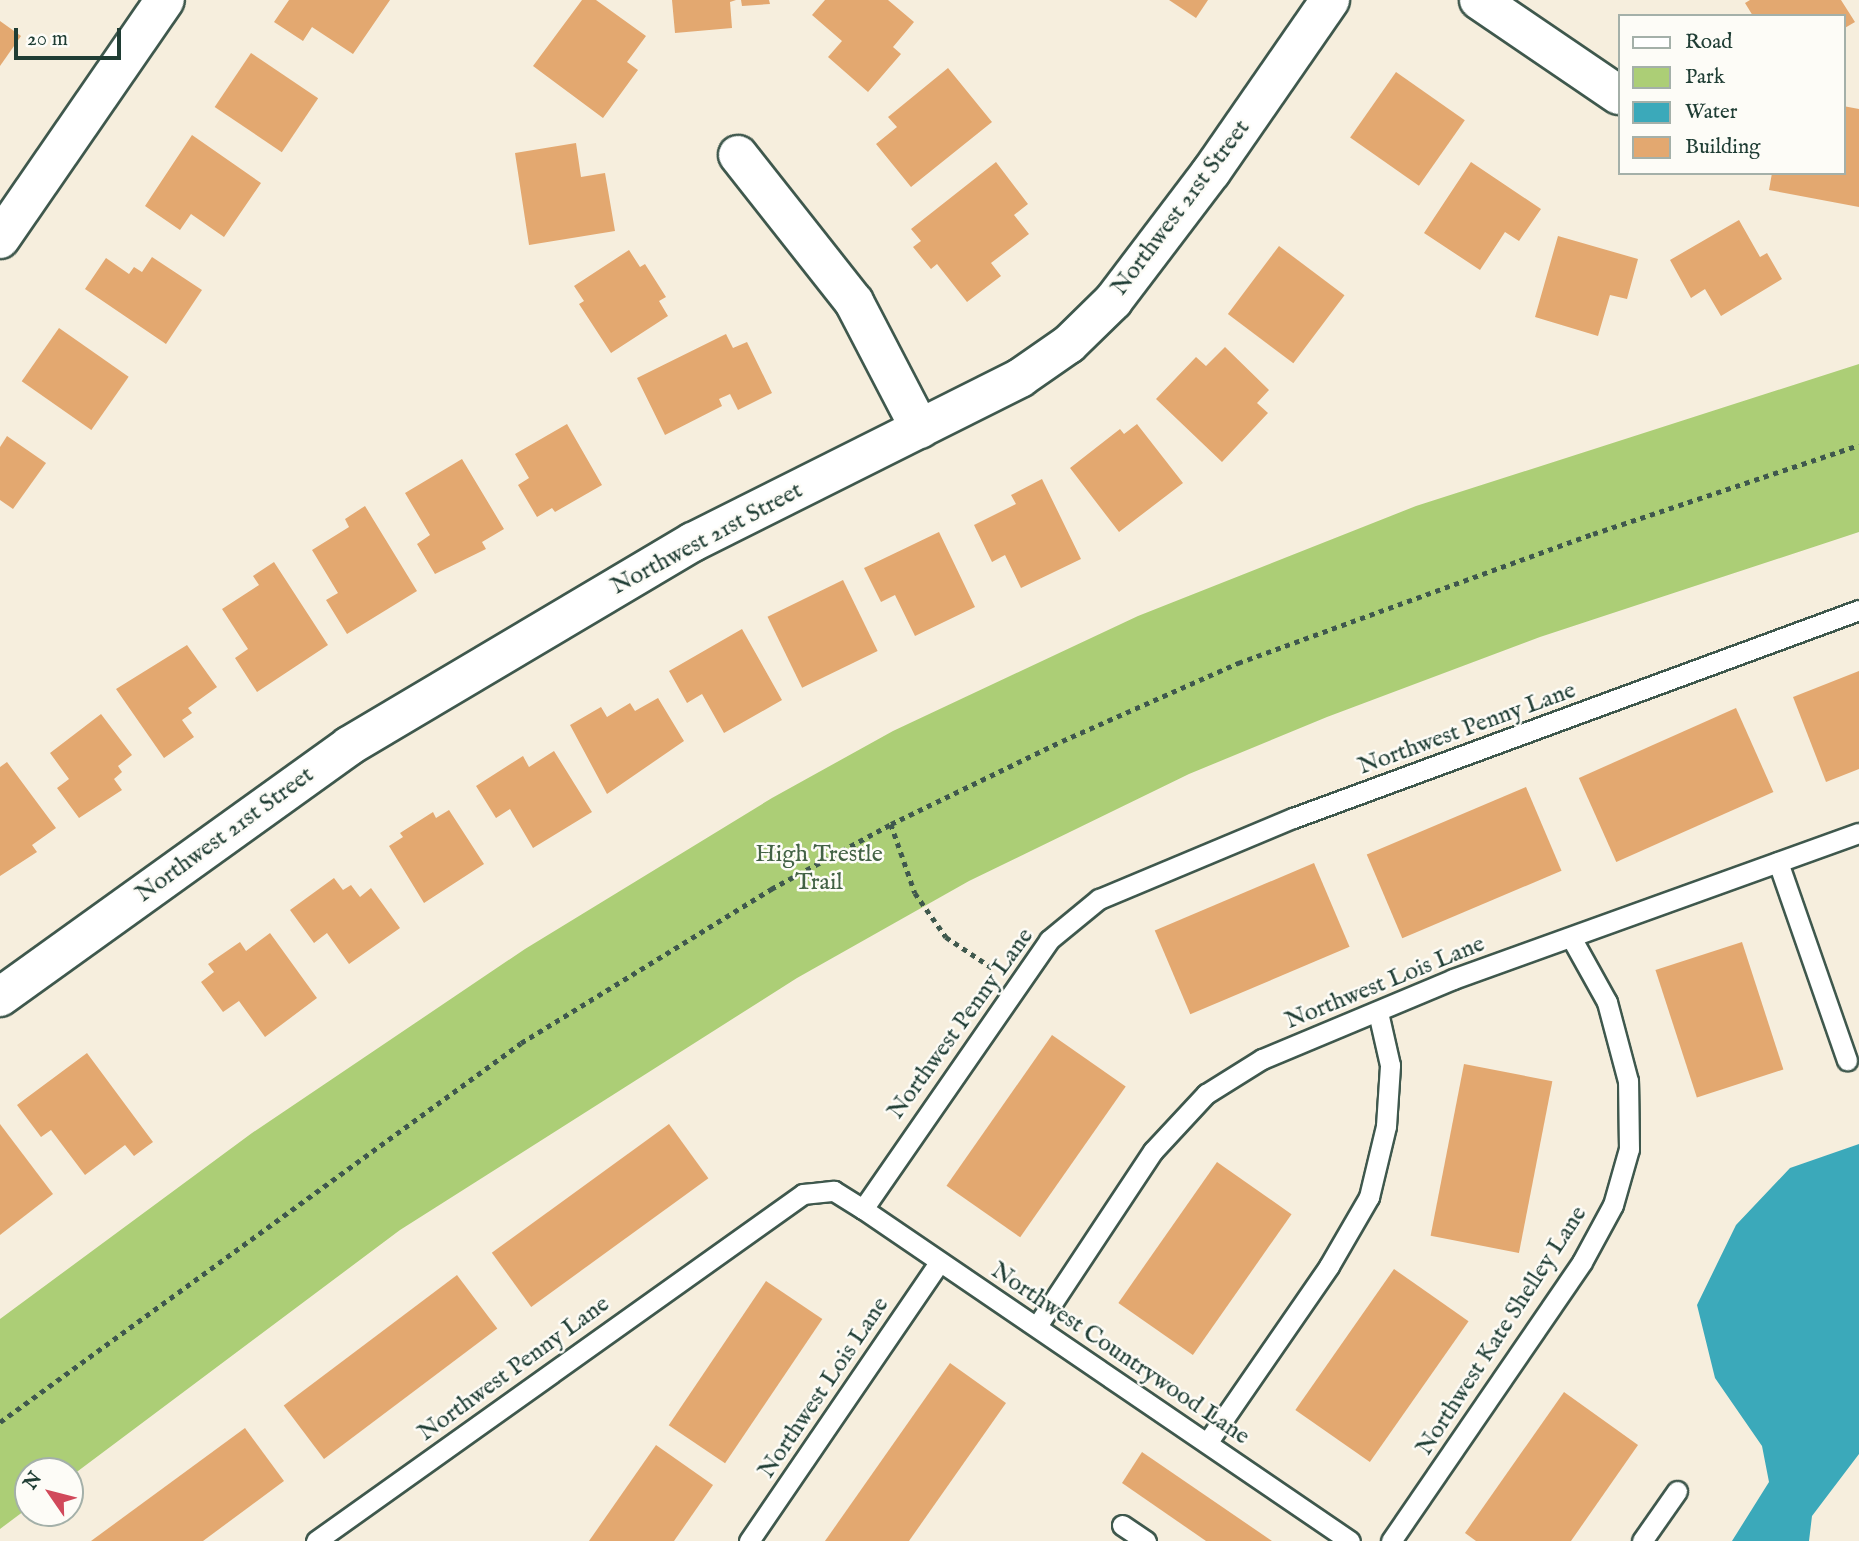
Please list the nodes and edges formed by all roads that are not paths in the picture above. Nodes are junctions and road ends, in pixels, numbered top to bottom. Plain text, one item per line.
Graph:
1 (165, 0) edge
2 (1330, 0) edge
3 (1479, 0) edge
4 (1618, 94) edge
5 (738, 155) dead end
6 (0, 239) edge
7 (920, 429) junction
8 (1859, 610) edge
9 (1859, 833) edge
10 (1778, 862) junction
11 (1572, 939) junction
12 (0, 997) edge
13 (1378, 1012) junction
14 (1847, 1060) dead end
15 (863, 1209) junction
16 (939, 1262) junction
17 (1037, 1326) junction
18 (1208, 1443) junction
19 (1677, 1491) dead end
20 (1122, 1525) dead end
21 (316, 1541) edge
22 (749, 1541) edge
23 (1146, 1541) edge
24 (1350, 1541) edge
25 (1391, 1541) edge
26 (1642, 1541) edge

1 - 6 street
2 - 7 street, Northwest 21st Street
3 - 4 street
5 - 7 street
7 - 12 street, Northwest 21st Street
8 - 15 lane, Northwest Penny Lane
9 - 10 lane, Northwest Lois Lane
10 - 11 lane, Northwest Lois Lane
10 - 14 lane
11 - 13 lane, Northwest Lois Lane
11 - 25 lane, Northwest Kate Shelley Lane
13 - 17 lane, Northwest Lois Lane
13 - 18 lane
15 - 16 lane, Northwest Countrywood Lane
15 - 21 lane, Northwest Penny Lane
16 - 17 lane, Northwest Countrywood Lane
16 - 22 lane, Northwest Lois Lane
17 - 18 lane, Northwest Countrywood Lane
18 - 24 lane, Northwest Countrywood Lane
19 - 26 lane
20 - 23 lane

